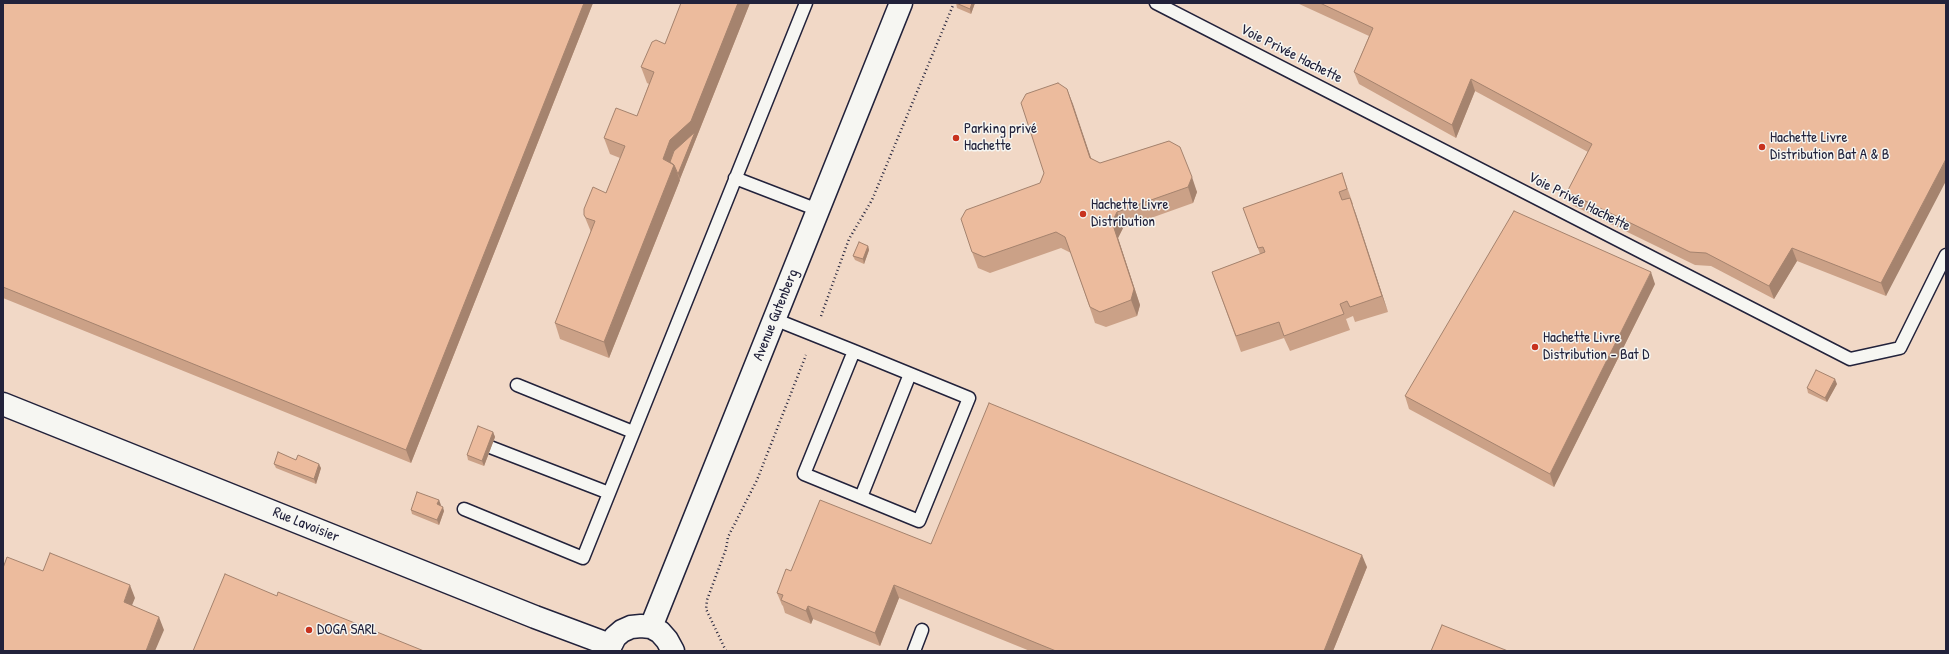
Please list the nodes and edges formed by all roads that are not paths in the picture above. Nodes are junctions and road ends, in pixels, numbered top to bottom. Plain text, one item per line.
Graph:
1 (806, 3) edge
2 (901, 3) edge
3 (1156, 3) edge
4 (735, 178) junction
5 (818, 210) junction
6 (1946, 256) edge
7 (774, 318) junction
8 (854, 351) junction
9 (910, 374) junction
10 (517, 385) dead end
11 (3, 404) edge
12 (633, 432) junction
13 (490, 447) edge
14 (609, 493) junction
15 (861, 497) junction
16 (464, 509) dead end
17 (651, 627) junction
18 (922, 630) dead end
19 (609, 648) edge
20 (673, 651) edge
21 (914, 651) edge

1 - 4 lane
2 - 5 street, Avenue Gutenberg
3 - 6 lane, Voie Privée Hachette
4 - 5 lane
4 - 12 lane
5 - 7 street, Avenue Gutenberg
7 - 8 lane
7 - 17 street, Avenue Gutenberg
8 - 9 lane
8 - 15 lane
9 - 15 lane
9 - 15 lane
10 - 12 lane
11 - 19 street, Rue Lavoisier
12 - 14 lane
13 - 14 lane
14 - 16 lane
17 - 19 street
17 - 20 street
18 - 21 lane

